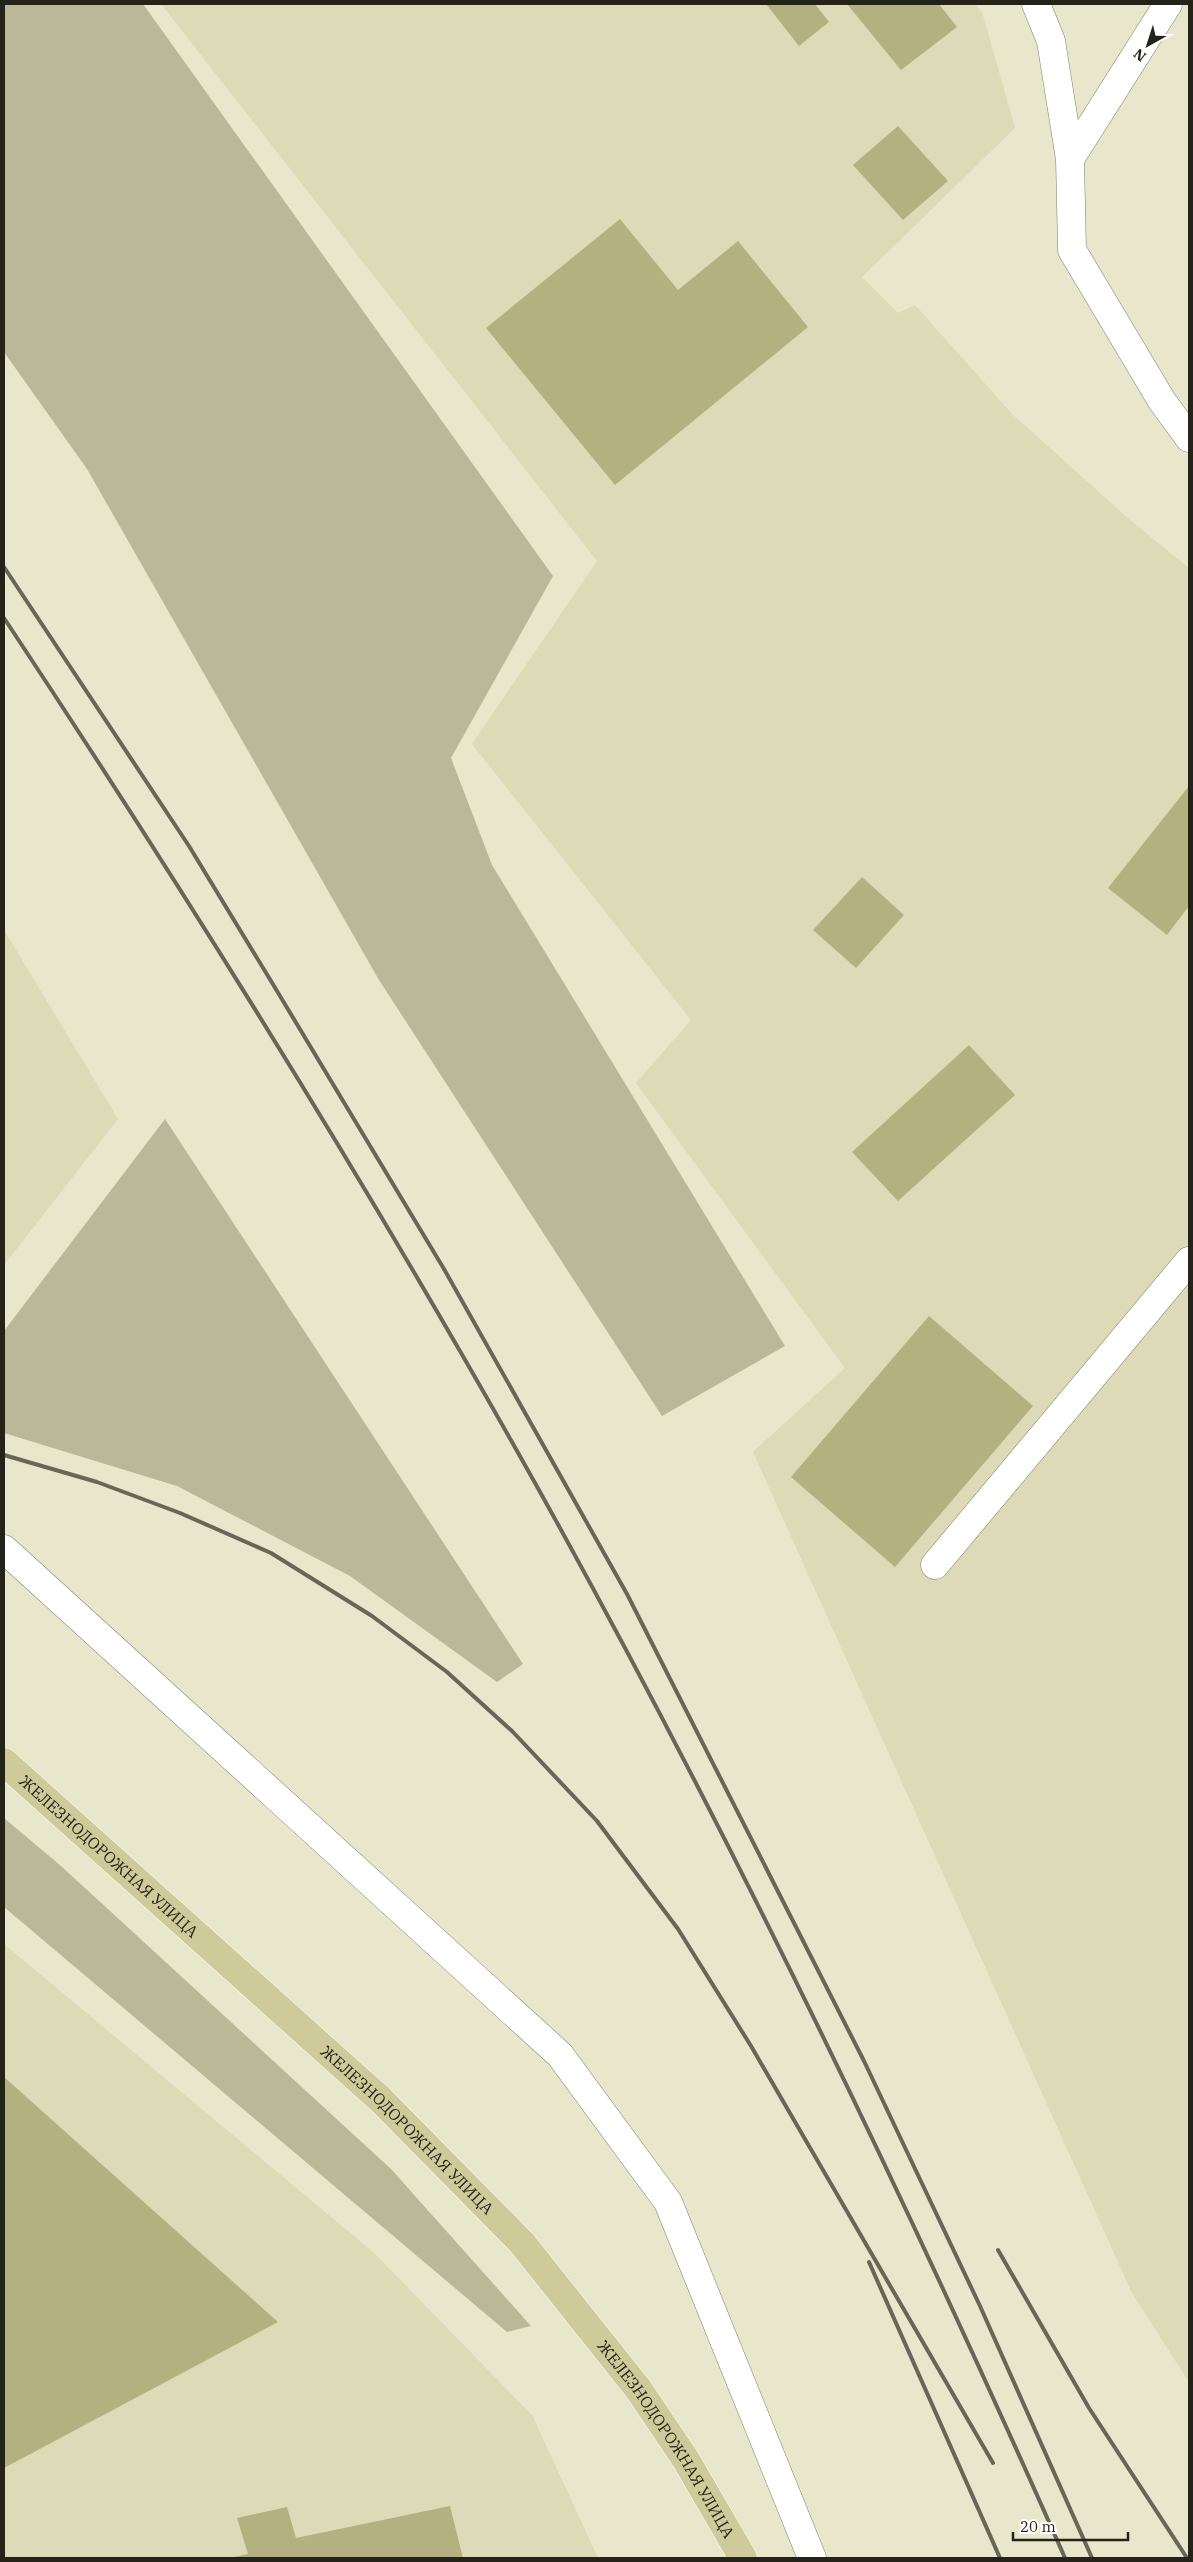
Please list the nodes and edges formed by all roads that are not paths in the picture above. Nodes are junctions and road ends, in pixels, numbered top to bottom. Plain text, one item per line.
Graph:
1 (1036, 4) edge
2 (1168, 4) edge
3 (1070, 159) junction
4 (1189, 438) edge
5 (1189, 1261) edge
6 (4, 1549) edge
7 (934, 1565) dead end
8 (4, 1762) edge
9 (743, 2558) edge
10 (812, 2558) edge

1 - 3 street
2 - 3 street
3 - 4 street
5 - 7 street
6 - 10 street
8 - 9 main road, ЖЕЛЕЗНОДОРОЖНАЯ УЛИЦА

